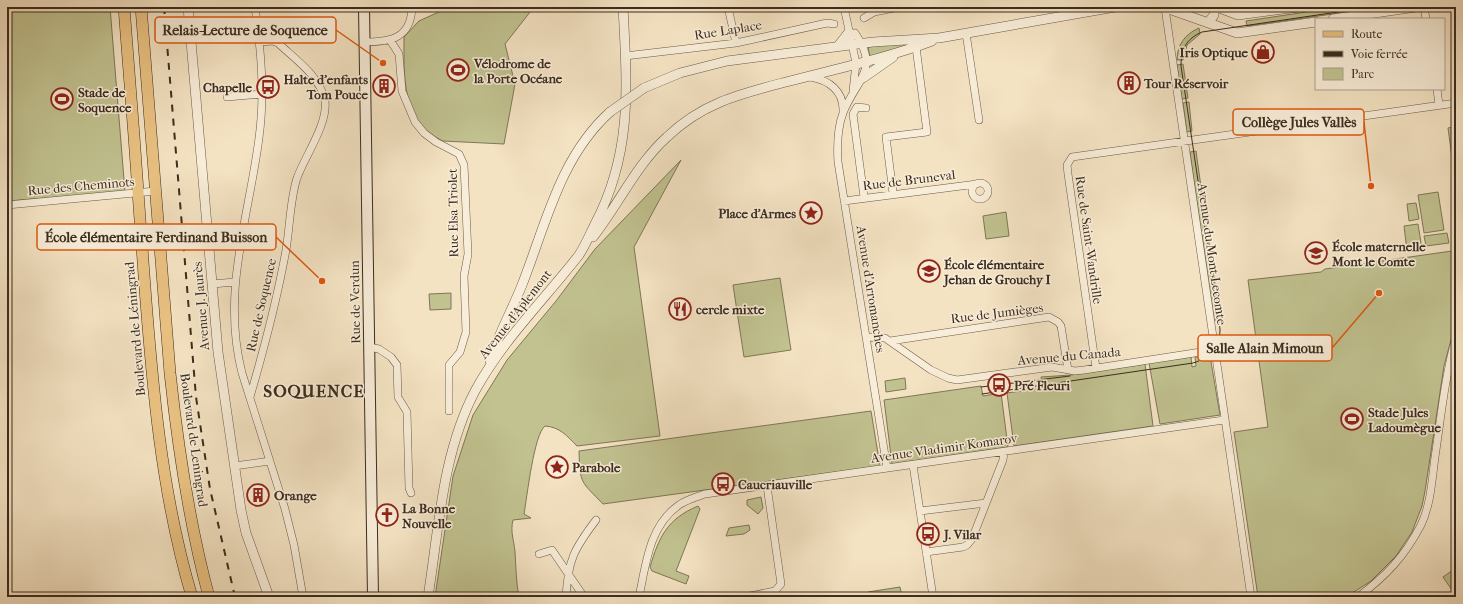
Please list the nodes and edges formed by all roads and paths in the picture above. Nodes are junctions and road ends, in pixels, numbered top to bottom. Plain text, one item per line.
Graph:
1 (124, 7) edge
2 (141, 7) edge
3 (188, 7) edge
4 (256, 7) edge
5 (364, 7) edge
6 (412, 7) edge
7 (623, 7) edge
8 (728, 7) edge
9 (844, 7) edge
10 (898, 7) edge
11 (1115, 7) edge
12 (1164, 7) edge
13 (1214, 7) edge
14 (1217, 7) edge
15 (1299, 7) edge
16 (1416, 7) edge
17 (1424, 7) edge
18 (864, 18) dead end
19 (1340, 18) edge
20 (1426, 18) edge
21 (1315, 22) edge
22 (1208, 23) junction
23 (834, 24) dead end
24 (851, 31) junction
25 (966, 33) junction
26 (939, 38) junction
27 (390, 40) junction
28 (260, 42) junction
29 (364, 42) junction
30 (873, 42) junction
31 (736, 43) junction
32 (862, 43) junction
33 (851, 45) junction
34 (838, 46) junction
35 (916, 47) junction
36 (896, 54) junction
37 (625, 56) junction
38 (866, 61) junction
39 (856, 63) junction
40 (806, 77) junction
41 (863, 78) junction
42 (1437, 90) edge
43 (853, 92) junction
44 (262, 94) junction
45 (227, 97) dead end
46 (1456, 103) edge
47 (1439, 105) junction
48 (866, 108) dead end
49 (843, 113) junction
50 (979, 120) dead end
51 (1184, 141) junction
52 (977, 184) dead end
53 (156, 191) junction
54 (138, 193) junction
55 (893, 193) junction
56 (864, 197) junction
57 (844, 201) junction
58 (7, 205) edge
59 (580, 253) junction
60 (235, 282) junction
61 (212, 284) junction
62 (866, 337) junction
63 (1456, 337) edge
64 (890, 341) junction
65 (369, 347) junction
66 (1214, 350) junction
67 (1096, 368) junction
68 (1068, 370) junction
69 (487, 372) junction
70 (249, 398) junction
71 (449, 411) dead end
72 (1224, 420) junction
73 (1004, 452) junction
74 (270, 461) junction
75 (913, 465) junction
76 (234, 466) junction
77 (887, 468) junction
78 (767, 486) junction
79 (411, 493) dead end
80 (986, 503) junction
81 (920, 511) junction
82 (596, 520) dead end
83 (926, 552) junction
84 (539, 554) dead end
85 (567, 572) junction
86 (428, 596) edge
87 (192, 597) edge
88 (209, 597) edge
89 (269, 597) edge
90 (303, 597) edge
91 (373, 597) edge
92 (566, 597) edge
93 (584, 597) edge
94 (639, 597) edge
95 (745, 597) edge
96 (933, 597) edge
97 (1251, 597) edge
98 (1358, 597) edge

1 - 54 main road, Boulevard de Léningrad
2 - 53 main road
3 - 61 street, Avenue J. Jaurès
4 - 28 street
5 - 29 main road, Rue de Verdun
6 - 27 street
7 - 37 street, Avenue d'Aplemont
8 - 31 street
9 - 24 street
10 - 18 street
11 - 25 street
12 - 22 street
12 - 51 street, Avenue du Mont Lecomte
13 - 22 street
14 - 15 street
16 - 19 street
17 - 20 street
21 - 22 street
23 - 31 street, Rue Laplace
24 - 30 street
24 - 32 street
24 - 33 street
24 - 34 street
25 - 26 street
25 - 50 street
26 - 30 street
26 - 35 street
27 - 29 street
27 - 71 street, Rue Elsa Triolet
28 - 44 street
28 - 70 street, Rue de Soquence
29 - 65 main road, Rue de Verdun
30 - 32 street
31 - 37 street, Rue Laplace
32 - 33 street
32 - 38 street
33 - 34 street
33 - 39 street
34 - 69 street, bridge
35 - 36 street
35 - 55 street
36 - 38 street
36 - 41 street
37 - 59 street, Avenue d'Aplemont
38 - 39 street
38 - 41 street, Avenue d'Arromanches
39 - 40 street
39 - 43 street, Avenue d'Arromanches
40 - 49 street, Avenue d'Arromanches
40 - 59 street
41 - 43 street, Avenue d'Arromanches
42 - 47 street
43 - 49 street, Avenue d'Arromanches
44 - 45 street
44 - 60 street
46 - 47 street
47 - 51 street
48 - 56 street
49 - 57 street, Avenue d'Arromanches
51 - 66 street, Avenue du Mont Lecomte
51 - 67 street, Rue de Saint-Wandrille
52 - 55 street, Rue de Bruneval
53 - 54 street, Rue des Cheminots
53 - 88 main road, Boulevard de Leningrad
54 - 58 street, Rue des Cheminots
54 - 87 main road, Boulevard de Léningrad
55 - 56 street, Rue de Bruneval
56 - 57 street, Rue de Bruneval
57 - 62 street, Avenue d'Arromanches
59 - 69 street, Avenue d'Aplemont
60 - 61 street
60 - 70 street
61 - 76 street, Avenue J. Jaurès
62 - 64 street, Avenue du Canada
62 - 77 street, Avenue d'Arromanches
63 - 98 street
64 - 68 street, Avenue du Canada
64 - 68 street, Rue de Jumièges
65 - 79 street
65 - 91 main road, Rue de Verdun
66 - 67 street, Avenue du Canada
66 - 72 street, Avenue du Mont Lecomte
67 - 68 street, Avenue du Canada
69 - 86 street, Avenue d'Aplemont
70 - 74 street
72 - 73 street, Avenue Vladimir Komarov
72 - 97 street, Avenue du Mont Lecomte
73 - 75 street, Avenue Vladimir Komarov
73 - 80 street
74 - 76 street
74 - 90 street
75 - 77 street, Avenue Vladimir Komarov
75 - 81 street
76 - 89 street, Avenue J. Jaurès
77 - 78 street, Avenue Vladimir Komarov
78 - 94 street, Avenue Vladimir Komarov
78 - 95 street
80 - 81 street
80 - 83 street
81 - 83 street
82 - 85 street
83 - 96 street
84 - 85 street
85 - 92 street
85 - 93 street

